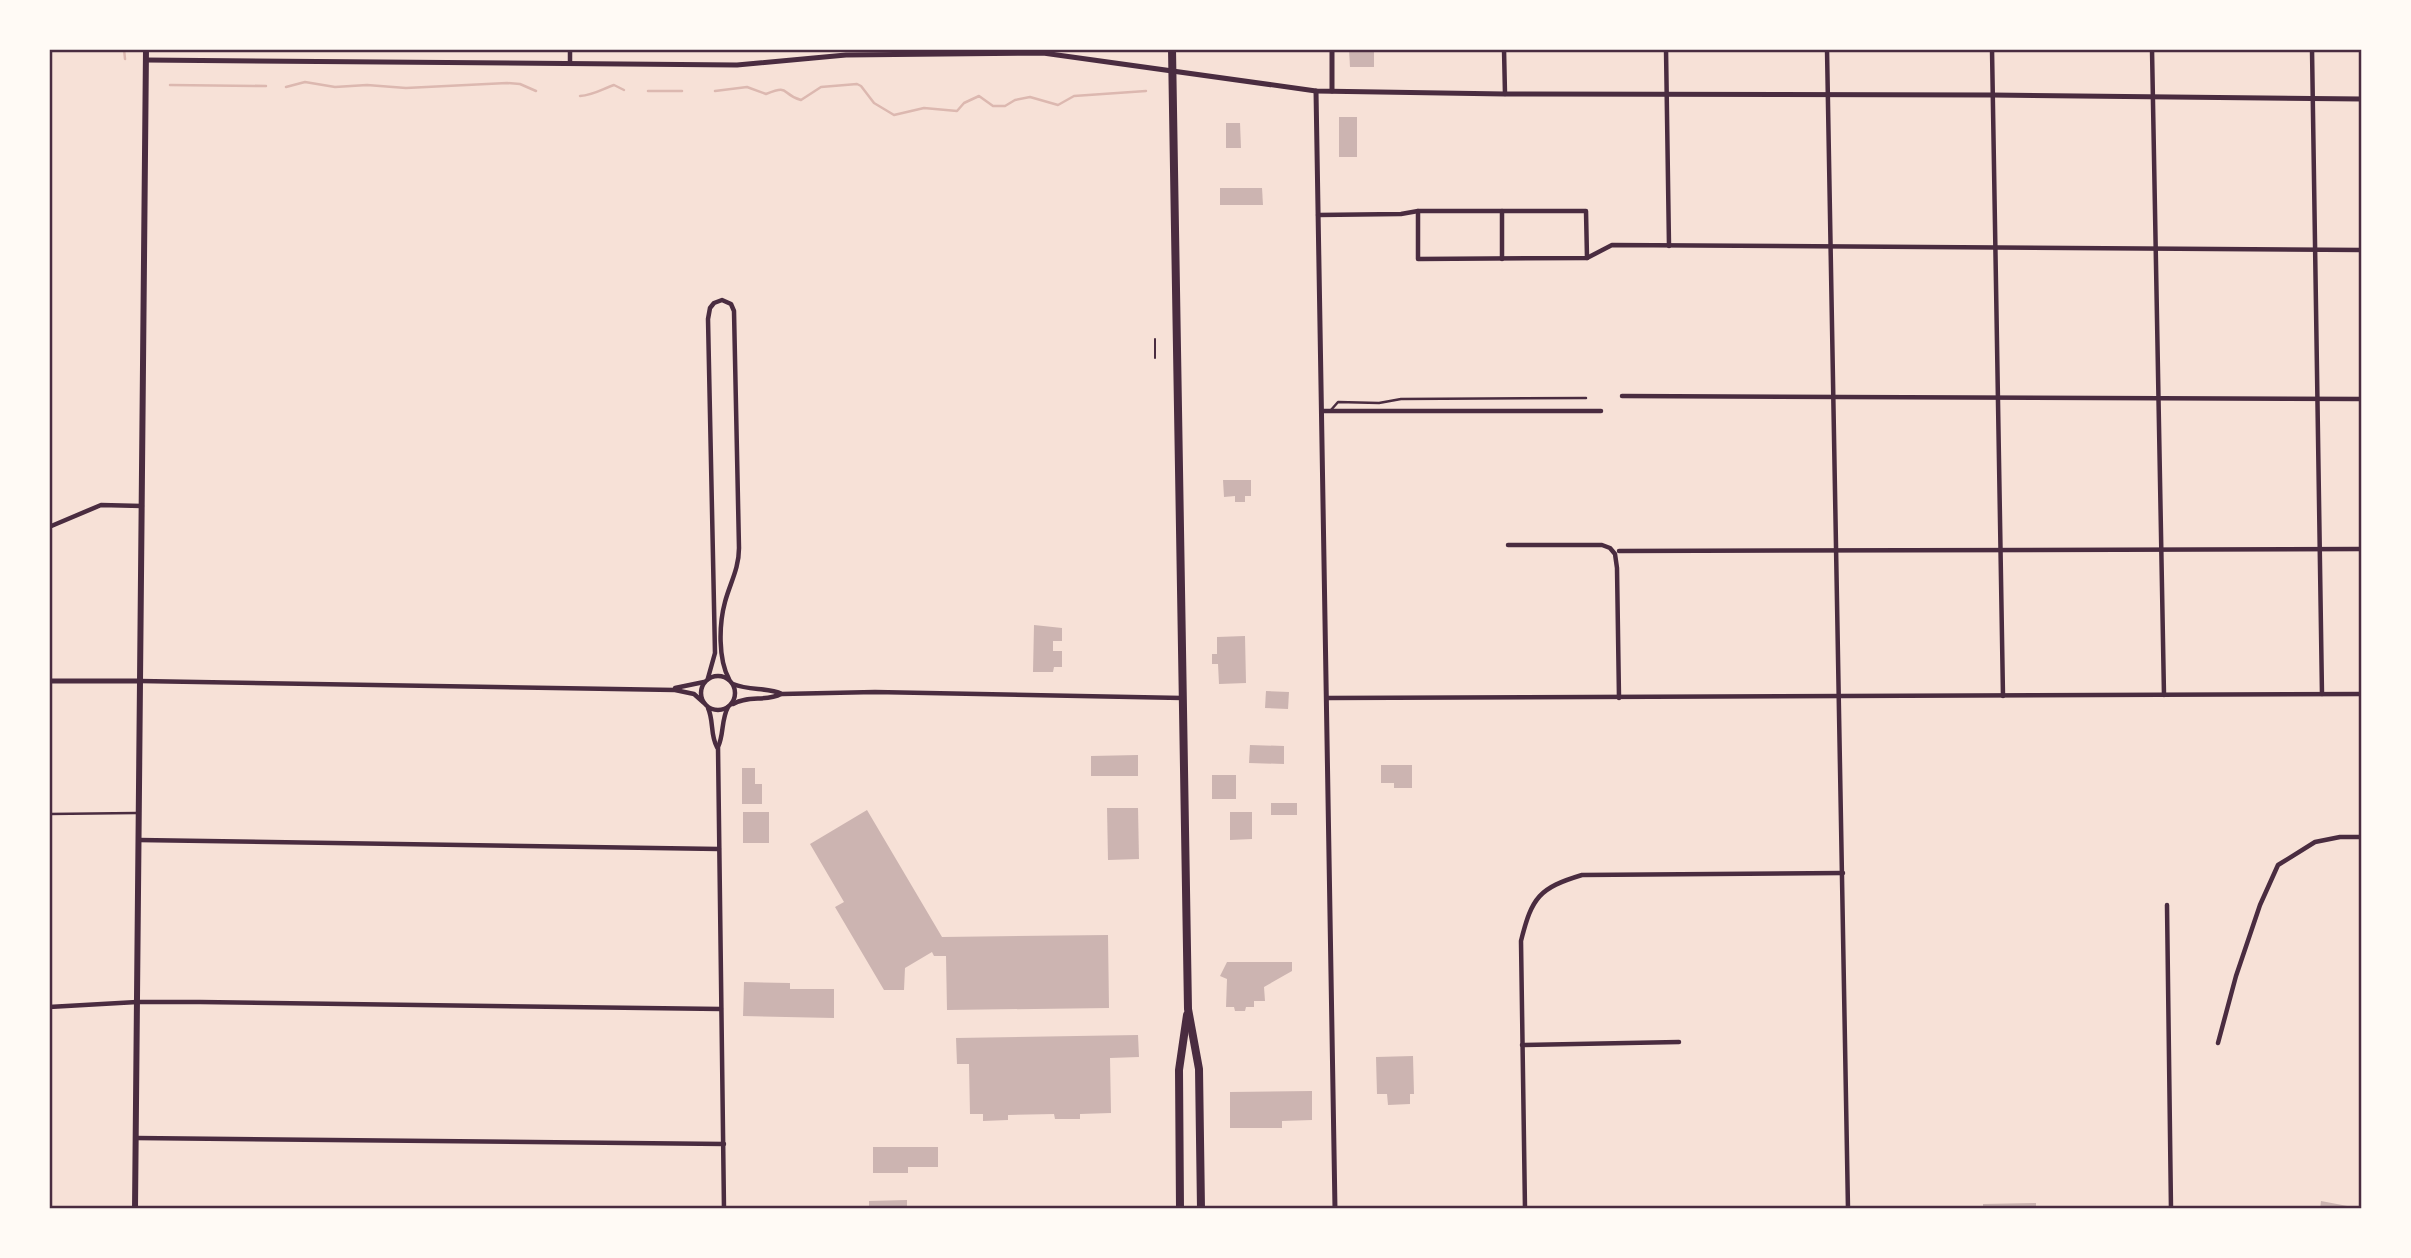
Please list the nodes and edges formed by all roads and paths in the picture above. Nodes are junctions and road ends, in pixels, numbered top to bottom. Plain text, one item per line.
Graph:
1 (146, 49) edge
2 (570, 49) edge
3 (1172, 49) edge
4 (1332, 49) edge
5 (1504, 49) edge
6 (1666, 49) edge
7 (1827, 49) edge
8 (1992, 49) edge
9 (2152, 49) edge
10 (2312, 49) edge
11 (1004, 51) edge
12 (846, 52) edge
13 (146, 60) junction
14 (570, 63) junction
15 (1172, 72) junction
16 (1316, 91) junction
17 (1332, 91) junction
18 (1505, 94) junction
19 (1667, 94) junction
20 (1992, 95) junction
21 (1828, 96) junction
22 (2153, 98) junction
23 (2312, 99) junction
24 (2362, 99) edge
25 (1418, 211) junction
26 (1502, 211) junction
27 (1318, 215) junction
28 (1669, 246) junction
29 (1831, 246) junction
30 (1995, 248) junction
31 (2156, 248) junction
32 (2315, 250) junction
33 (2362, 250) edge
34 (1587, 258) junction
35 (1502, 260) junction
36 (1155, 339) dead end
37 (1155, 358) dead end
38 (1622, 396) dead end
39 (1834, 397) junction
40 (1586, 398) dead end
41 (1998, 399) junction
42 (2317, 399) junction
43 (2362, 399) edge
44 (2159, 400) junction
45 (1322, 411) junction
46 (1331, 411) junction
47 (1601, 411) dead end
48 (142, 506) junction
49 (49, 527) edge
50 (1508, 545) dead end
51 (1837, 549) junction
52 (2320, 549) junction
53 (2362, 549) edge
54 (2000, 550) junction
55 (2161, 550) junction
56 (1619, 551) dead end
57 (706, 680) junction
58 (49, 681) edge
59 (141, 681) junction
60 (731, 681) junction
61 (664, 690) junction
62 (782, 694) junction
63 (2322, 694) junction
64 (2362, 694) edge
65 (2164, 695) junction
66 (1840, 696) junction
67 (2003, 696) junction
68 (1182, 698) junction
69 (1326, 698) junction
70 (1619, 698) junction
71 (705, 704) junction
72 (729, 706) junction
73 (718, 747) junction
74 (49, 813) edge
75 (140, 813) junction
76 (2362, 836) edge
77 (139, 840) junction
78 (719, 849) junction
79 (1843, 873) junction
80 (2167, 905) dead end
81 (136, 1002) junction
82 (49, 1007) edge
83 (721, 1009) junction
84 (1188, 1009) junction
85 (1679, 1042) dead end
86 (2218, 1043) dead end
87 (1522, 1045) junction
88 (136, 1138) junction
89 (724, 1144) junction
90 (135, 1209) edge
91 (724, 1209) edge
92 (1181, 1209) edge
93 (1201, 1209) edge
94 (1335, 1209) edge
95 (1525, 1209) edge
96 (1848, 1209) edge
97 (2171, 1209) edge

1 - 13 main road
2 - 14 street
3 - 15 highway
4 - 17 street
5 - 18 street
6 - 19 street
7 - 21 street
8 - 20 street
9 - 22 street
10 - 23 street
11 - 12 street
11 - 15 street
12 - 14 street
13 - 14 street
13 - 48 main road
15 - 16 street
15 - 68 highway
16 - 17 street
16 - 27 street
17 - 18 street
18 - 19 street
19 - 21 street
19 - 28 street
20 - 21 street
20 - 22 street
20 - 30 street
21 - 29 street
22 - 23 street
22 - 31 street
23 - 24 street
23 - 32 street
25 - 26 street
25 - 27 street
25 - 35 street
26 - 34 street
26 - 35 street
27 - 45 street
28 - 29 street
28 - 34 street
29 - 30 street
29 - 39 street
30 - 31 street
30 - 41 street
31 - 32 street
31 - 44 street
32 - 33 street
32 - 42 street
34 - 35 street
36 - 37 path
38 - 39 street
39 - 41 street
39 - 51 street
40 - 46 lane
41 - 44 street
41 - 54 street
42 - 43 street
42 - 44 street
42 - 52 street
44 - 55 street
45 - 46 street
45 - 69 street
46 - 47 street
48 - 49 street
48 - 59 main road
50 - 70 street
51 - 54 street
51 - 56 street
51 - 66 street
52 - 53 street
52 - 55 street
52 - 63 street
54 - 55 street
54 - 67 street
55 - 65 street
57 - 60 street
57 - 60 street
57 - 61 street
57 - 71 street
58 - 59 street
59 - 61 street
59 - 75 main road
60 - 62 street
60 - 72 street
61 - 71 street
62 - 68 street
62 - 72 street
63 - 64 street
63 - 65 street
65 - 67 street
66 - 67 street
66 - 70 street
66 - 79 street
68 - 84 highway
69 - 70 street
69 - 94 street
71 - 72 street
71 - 73 street
72 - 73 street
73 - 78 street
74 - 75 lane
75 - 77 main road
76 - 86 street
77 - 78 street
77 - 81 main road
78 - 83 street
79 - 87 street
79 - 96 street
80 - 97 street
81 - 82 street
81 - 83 street
81 - 88 main road
83 - 89 street
84 - 92 highway
84 - 93 highway
85 - 87 street
87 - 95 street
88 - 89 street
88 - 90 main road
89 - 91 street

